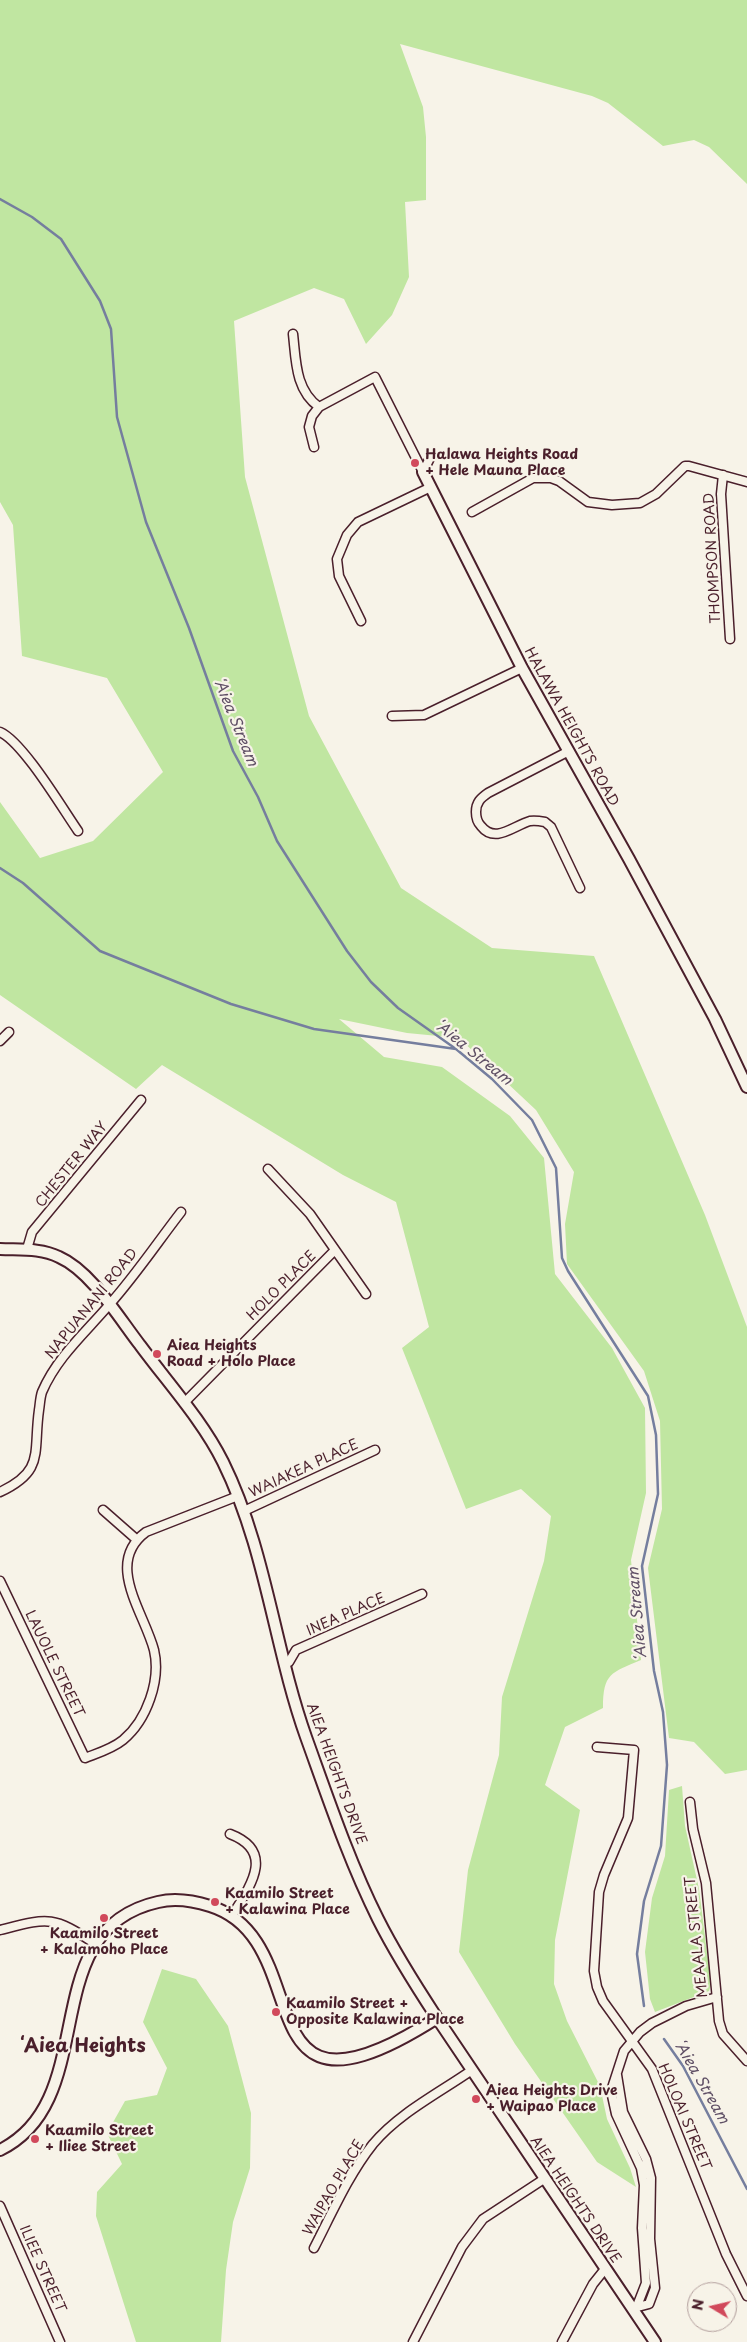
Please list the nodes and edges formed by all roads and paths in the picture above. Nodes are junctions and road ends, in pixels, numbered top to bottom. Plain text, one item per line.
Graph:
1 (293, 334) dead end
2 (319, 407) junction
3 (314, 447) dead end
4 (431, 456) dead end
5 (423, 472) junction
6 (723, 475) junction
7 (747, 482) edge
8 (431, 487) junction
9 (472, 512) dead end
10 (361, 622) dead end
11 (730, 640) dead end
12 (522, 668) junction
13 (392, 716) dead end
14 (0, 732) edge
15 (570, 751) junction
16 (78, 831) dead end
17 (580, 888) dead end
18 (9, 1032) dead end
19 (0, 1041) edge
20 (747, 1088) edge
21 (141, 1100) dead end
22 (268, 1169) dead end
23 (181, 1212) dead end
24 (0, 1249) edge
25 (27, 1249) junction
26 (335, 1250) junction
27 (366, 1294) dead end
28 (109, 1305) junction
29 (184, 1404) junction
30 (375, 1450) dead end
31 (0, 1492) edge
32 (238, 1496) junction
33 (104, 1510) dead end
34 (244, 1511) junction
35 (136, 1539) junction
36 (0, 1581) edge
37 (422, 1594) dead end
38 (284, 1664) junction
39 (597, 1747) dead end
40 (690, 1802) dead end
41 (230, 1834) dead end
42 (231, 1917) junction
43 (0, 1930) edge
44 (94, 1943) junction
45 (716, 1997) junction
46 (437, 2018) junction
47 (632, 2041) junction
48 (747, 2061) edge
49 (472, 2070) junction
50 (616, 2073) junction
51 (0, 2150) edge
52 (544, 2179) junction
53 (0, 2206) edge
54 (314, 2248) dead end
55 (605, 2269) junction
56 (747, 2296) edge
57 (635, 2308) junction
58 (60, 2342) edge
59 (413, 2342) edge
60 (562, 2342) edge
61 (655, 2342) edge

1 - 2 street
2 - 3 street
2 - 5 street, HALAWA HEIGHTS ROAD
4 - 5 street
5 - 8 street, HALAWA HEIGHTS ROAD
6 - 7 street
6 - 9 street
6 - 11 street, THOMPSON ROAD
8 - 10 street
8 - 12 street, HALAWA HEIGHTS ROAD
12 - 13 street
12 - 15 street, HALAWA HEIGHTS ROAD
14 - 16 street
15 - 17 street
15 - 20 street, HALAWA HEIGHTS ROAD
18 - 19 street
21 - 25 street, CHESTER WAY
22 - 26 street, HOLO PLACE
23 - 28 street, NAPUANANI ROAD
24 - 25 street, AIEA HEIGHTS DRIVE
25 - 28 street, AIEA HEIGHTS DRIVE
26 - 27 street, HOLO PLACE
26 - 29 street, HOLO PLACE
28 - 29 street, AIEA HEIGHTS DRIVE
28 - 31 street, NAPUANANI ROAD
29 - 32 street, AIEA HEIGHTS DRIVE
30 - 34 street, WAIAKEA PLACE
32 - 34 street, AIEA HEIGHTS DRIVE
32 - 35 street
33 - 35 street
34 - 38 street, AIEA HEIGHTS DRIVE
35 - 36 street, LAUOLE STREET
37 - 38 street, INEA PLACE
38 - 46 street, AIEA HEIGHTS DRIVE
39 - 47 street, HOLOAI STREET
40 - 45 street, MEAALA STREET
41 - 42 street
42 - 44 street
42 - 46 street
43 - 44 street
44 - 51 street
45 - 47 street
45 - 48 street, MEAALA STREET
46 - 49 street, AIEA HEIGHTS DRIVE
47 - 50 street
47 - 56 street, HOLOAI STREET
49 - 52 street, AIEA HEIGHTS DRIVE
49 - 54 street, WAIPAO PLACE
50 - 57 street
50 - 57 street
52 - 55 street, AIEA HEIGHTS DRIVE
52 - 59 street
53 - 58 street, ILIEE STREET
55 - 57 street, AIEA HEIGHTS DRIVE
55 - 60 street
57 - 61 street, AIEA HEIGHTS DRIVE

